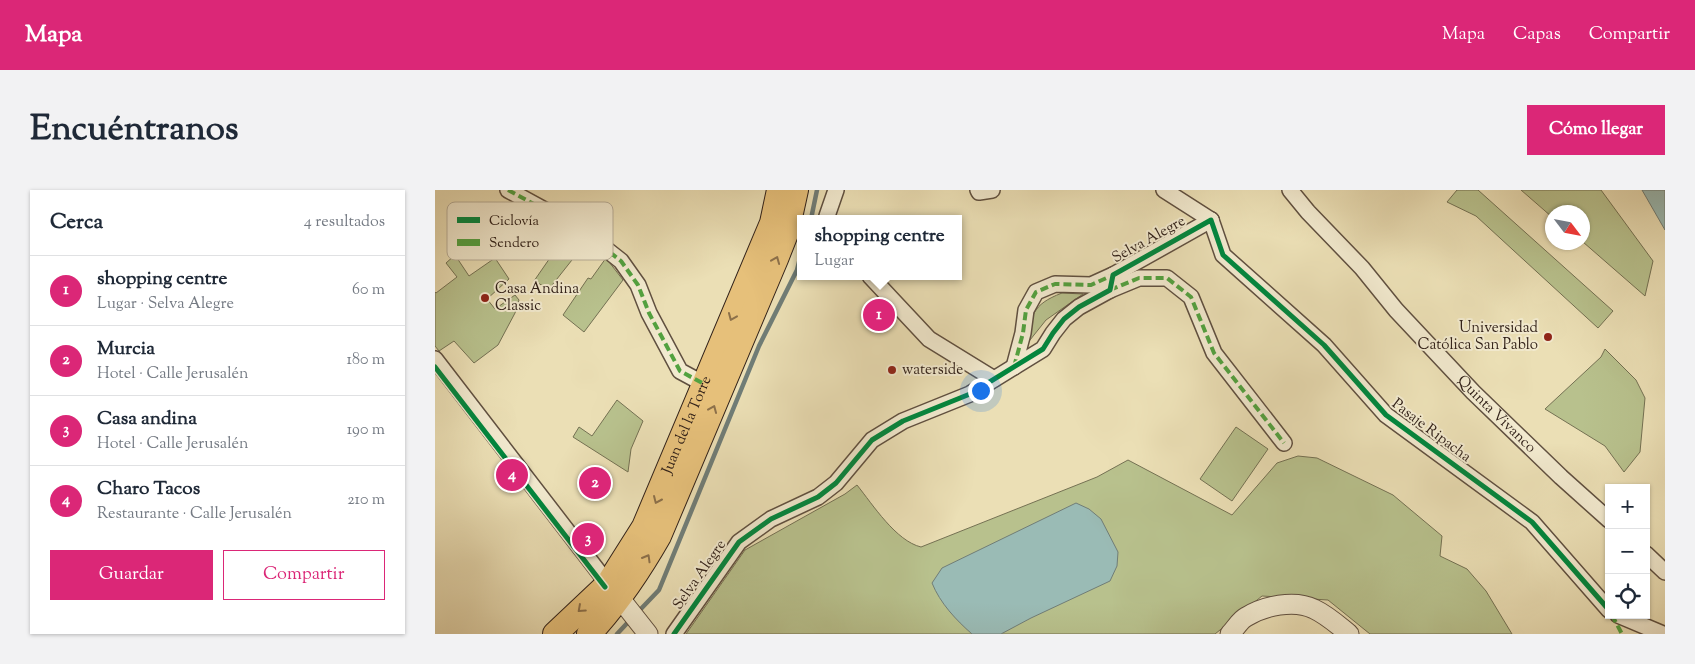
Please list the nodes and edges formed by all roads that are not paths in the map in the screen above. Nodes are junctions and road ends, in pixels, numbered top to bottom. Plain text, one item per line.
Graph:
1 (508, 190) edge
2 (779, 190) edge
3 (796, 190) edge
4 (836, 190) edge
5 (978, 190) edge
6 (992, 190) edge
7 (1165, 190) edge
8 (1290, 190) edge
9 (530, 202) edge
10 (827, 215) edge
11 (1211, 220) junction
12 (613, 255) edge
13 (874, 280) edge
14 (1112, 282) junction
15 (435, 359) edge
16 (1014, 367) junction
17 (994, 379) junction
18 (704, 384) junction
19 (1284, 443) dead end
20 (1605, 516) edge
21 (1650, 558) edge
22 (1665, 572) edge
23 (619, 598) junction
24 (1605, 605) edge
25 (1627, 619) edge
26 (648, 633) edge
27 (555, 634) edge
28 (589, 634) edge
29 (674, 634) edge
30 (1230, 634) edge
31 (1349, 634) edge
32 (1663, 634) edge

1 - 9 street
2 -> 18 main road, Juan del la Torre
23 -> 3 main road, Juan del la Torre
4 - 10 street
5 - 6 street
7 - 11 street
8 - 20 street, Quinta Vivanco
11 - 14 street, Selva Alegre
11 - 24 street, Pasaje Ripacha
12 - 18 street
13 - 17 street
14 - 16 street, Selva Alegre
14 - 16 street
14 - 19 street
15 - 23 street
16 - 17 street, Selva Alegre
17 - 29 street, Selva Alegre
18 -> 23 main road, Juan del la Torre
21 - 22 street
23 - 26 street
23 -> 27 main road, Juan del la Torre
23 - 28 main road, Juan del la Torre
25 - 32 street
30 - 31 street

